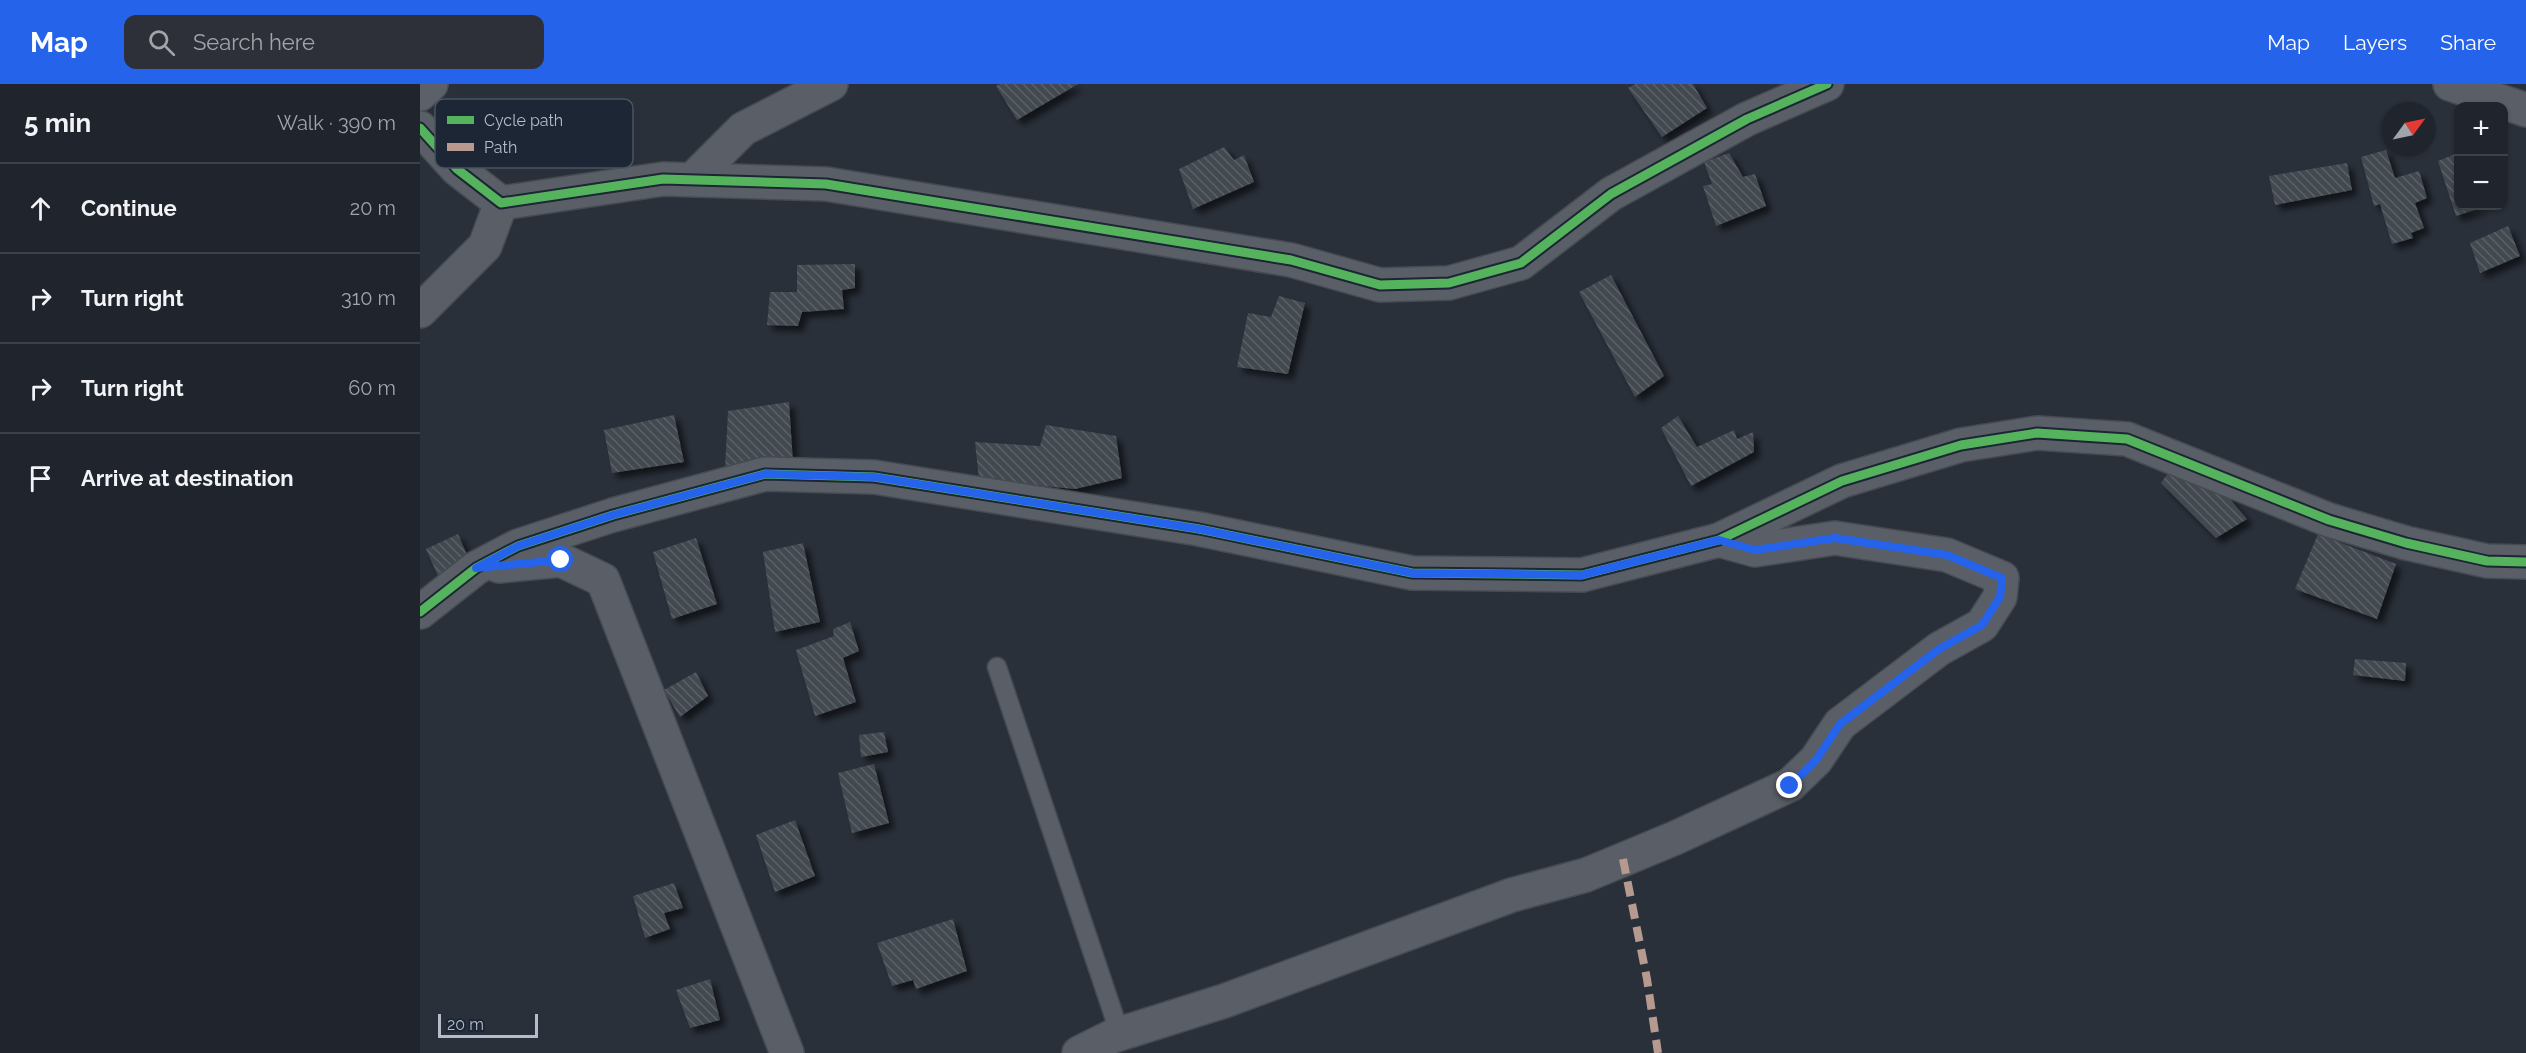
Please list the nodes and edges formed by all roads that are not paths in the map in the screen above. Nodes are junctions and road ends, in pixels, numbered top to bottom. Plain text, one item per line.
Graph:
1 (431, 84) edge
2 (831, 84) edge
3 (1827, 84) edge
4 (2463, 86) edge
5 (420, 94) edge
6 (2526, 110) edge
7 (420, 128) edge
8 (435, 145) edge
9 (456, 168) edge
10 (693, 179) junction
11 (501, 203) junction
12 (420, 311) edge
13 (1719, 540) junction
14 (2526, 562) edge
15 (476, 568) junction
16 (420, 612) edge
17 (997, 667) dead end
18 (1120, 1034) junction
19 (787, 1053) edge
20 (1079, 1053) edge

1 - 5 main road
2 - 10 street
3 - 10 street
4 - 6 street
7 - 8 street
9 - 11 street
10 - 11 street
11 - 12 street
13 - 14 street
13 - 15 street
13 - 18 street
15 - 16 street
15 - 19 street
17 - 18 lane
18 - 20 street

